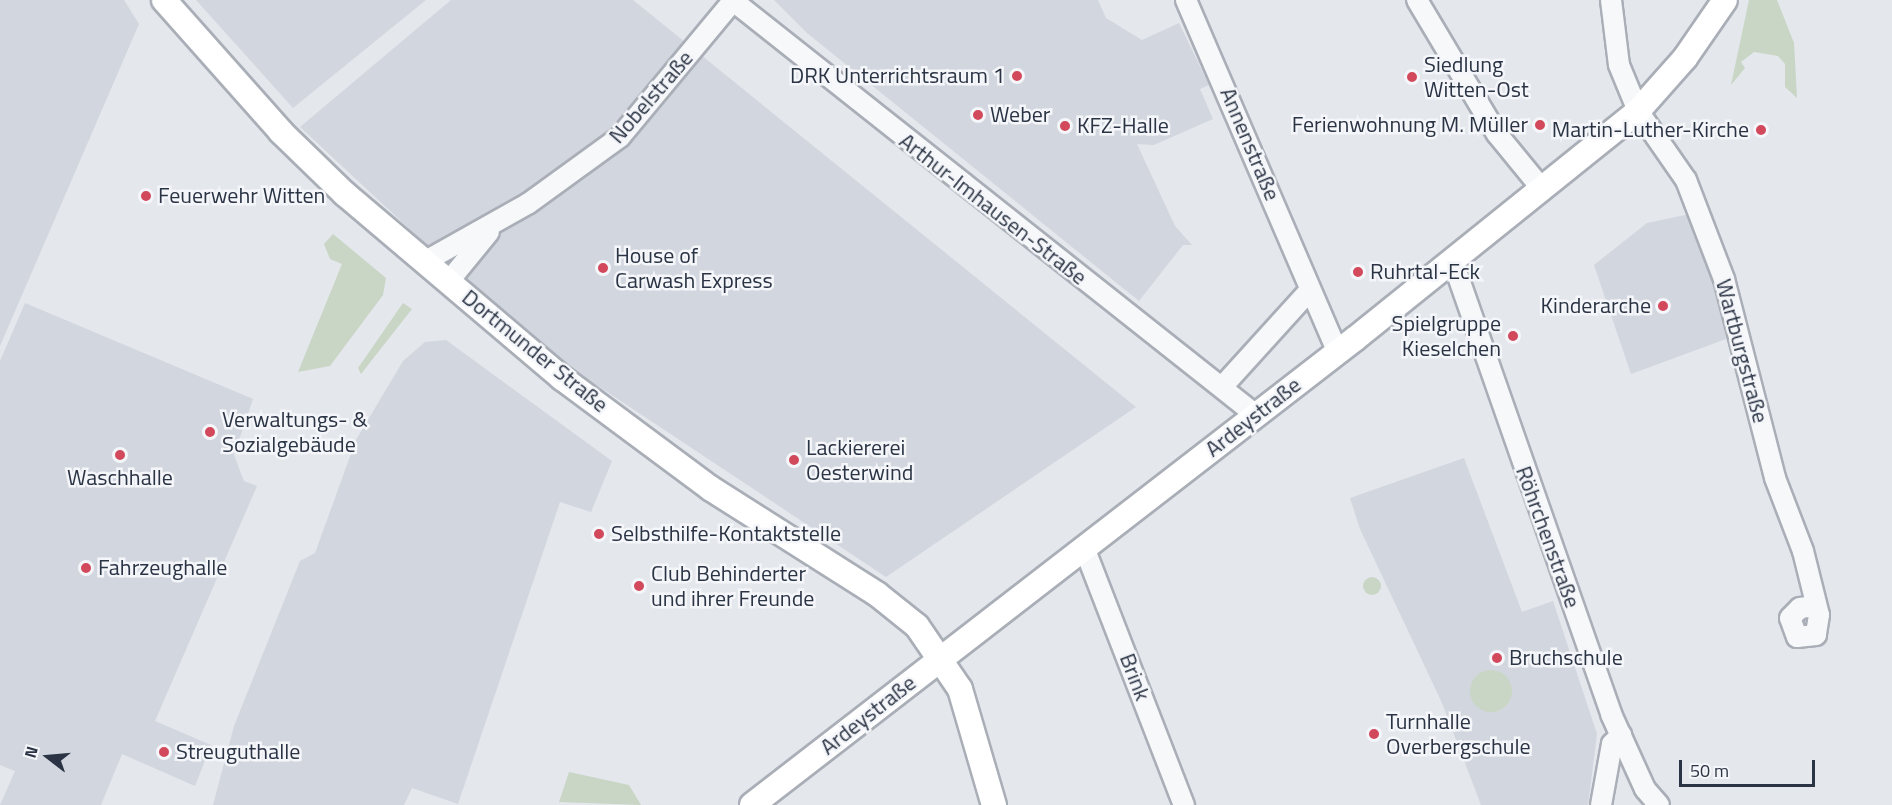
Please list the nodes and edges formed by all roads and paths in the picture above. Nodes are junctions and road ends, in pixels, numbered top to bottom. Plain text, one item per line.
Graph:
1 (164, 0) edge
2 (1186, 0) edge
3 (1416, 0) edge
4 (1611, 0) edge
5 (1725, 0) edge
6 (732, 1) edge
7 (1638, 111) junction
8 (1542, 189) junction
9 (498, 221) junction
10 (424, 262) junction
11 (1453, 262) junction
12 (449, 281) junction
13 (1310, 290) junction
14 (1337, 351) junction
15 (1222, 387) junction
16 (1257, 415) junction
17 (1084, 550) junction
18 (1816, 606) dead end
19 (942, 657) junction
20 (1621, 735) junction
21 (1606, 784) junction
22 (1645, 789) junction
23 (752, 805) edge
24 (994, 805) edge
25 (1184, 805) edge
26 (1601, 805) edge
27 (1659, 805) edge

1 - 10 main road, Dortmunder Straße
2 - 13 street, Annenstraße
3 - 8 street
4 - 7 street, Wartburgstraße
5 - 7 main road, Ardeystraße
6 - 9 street, Nobelstraße
6 - 15 street, Arthur-Imhausen-Straße
7 - 8 main road, Ardeystraße
7 - 18 street, Wartburgstraße
8 - 11 main road, Ardeystraße
9 - 10 street, Nobelstraße
9 - 12 street, Nobelstraße
10 - 12 main road, Dortmunder Straße
11 - 14 main road, Ardeystraße
11 - 20 street, Röhrchenstraße
12 - 19 main road, Dortmunder Straße
13 - 14 street, Annenstraße
13 - 15 street
14 - 16 main road, Ardeystraße
15 - 16 street, Arthur-Imhausen-Straße
16 - 17 main road, Ardeystraße
17 - 19 main road, Ardeystraße
17 - 25 street, Brink
19 - 23 main road, Ardeystraße
19 - 24 main road, Dortmunder Straße
20 - 21 street
20 - 22 street, Röhrchenstraße
21 - 22 street
21 - 26 street
22 - 27 street, Röhrchenstraße

